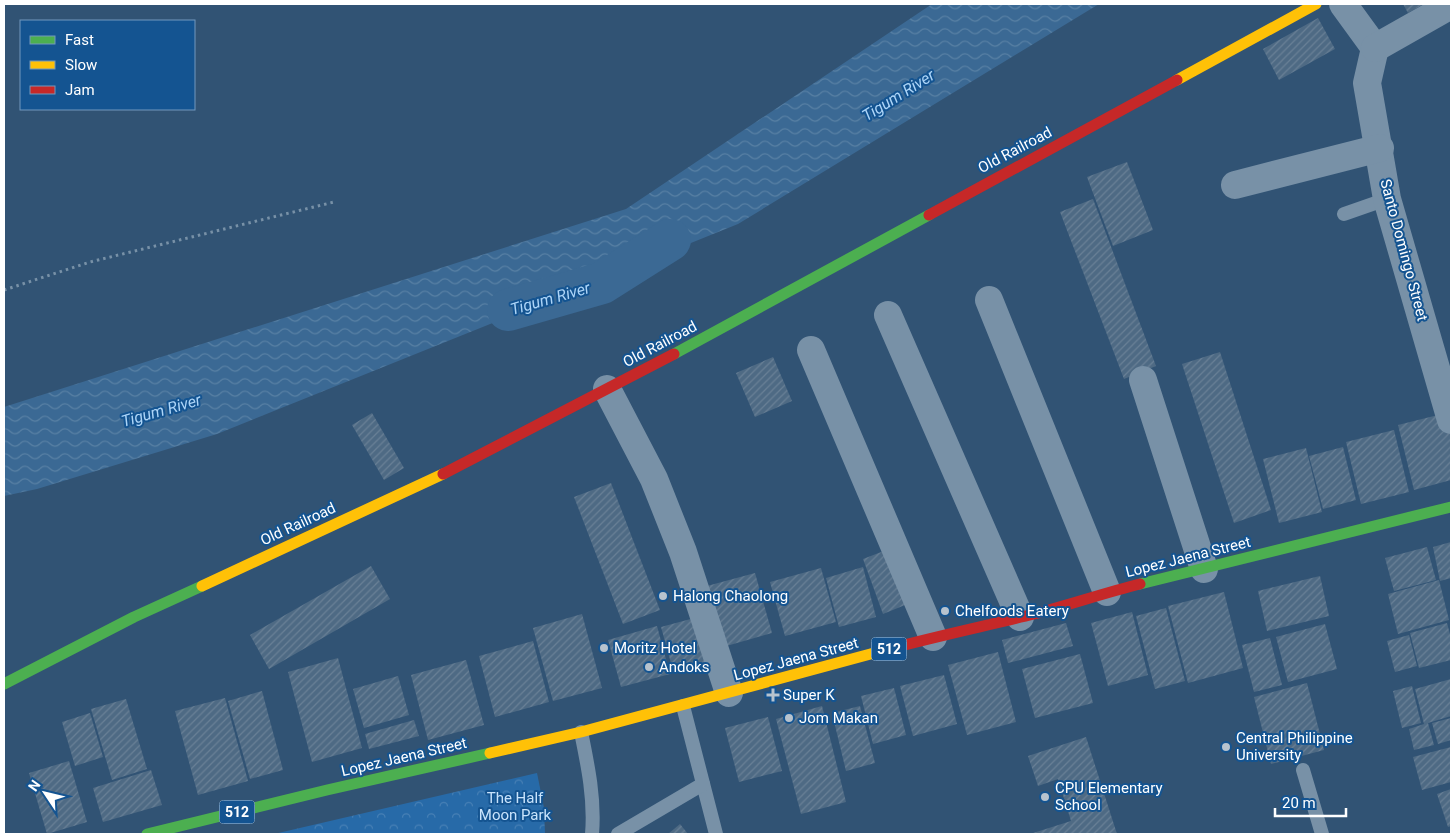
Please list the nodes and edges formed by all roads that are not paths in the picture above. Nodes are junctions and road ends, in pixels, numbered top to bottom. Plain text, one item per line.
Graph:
1 (1316, 4) edge
2 (1343, 4) edge
3 (1451, 5) edge
4 (1375, 48) junction
5 (1380, 148) junction
6 (1235, 185) dead end
7 (1387, 199) junction
8 (1344, 214) dead end
9 (988, 300) dead end
10 (888, 315) dead end
11 (812, 350) dead end
12 (1143, 380) dead end
13 (607, 389) junction
14 (1451, 420) edge
15 (1451, 507) edge
16 (1204, 568) junction
17 (1107, 592) junction
18 (1020, 617) junction
19 (933, 636) junction
20 (4, 684) edge
21 (729, 693) junction
22 (683, 706) junction
23 (581, 732) junction
24 (1302, 770) dead end
25 (703, 784) junction
26 (146, 834) edge
27 (592, 834) edge
28 (618, 834) edge
29 (716, 834) edge
30 (1322, 834) edge

1 - 13 street, Old Railroad
2 - 4 street
3 - 4 street
4 - 5 street, Santo Domingo Street
5 - 6 street
5 - 7 street, Santo Domingo Street
7 - 8 lane
7 - 14 street, Santo Domingo Street
9 - 17 street
10 - 18 street
11 - 19 street
12 - 16 street
13 - 20 street, Old Railroad
13 - 21 street
15 - 16 street, Lopez Jaena Street / 512
16 - 17 street, Lopez Jaena Street / 512
17 - 18 street, Lopez Jaena Street / 512
18 - 19 street, Lopez Jaena Street / 512
19 - 21 street, Lopez Jaena Street / 512
21 - 22 street, Lopez Jaena Street / 512
22 - 23 street, Lopez Jaena Street / 512
22 - 25 lane
23 - 26 street, Lopez Jaena Street / 512
23 - 27 lane
24 - 30 lane
25 - 28 lane
25 - 29 lane

